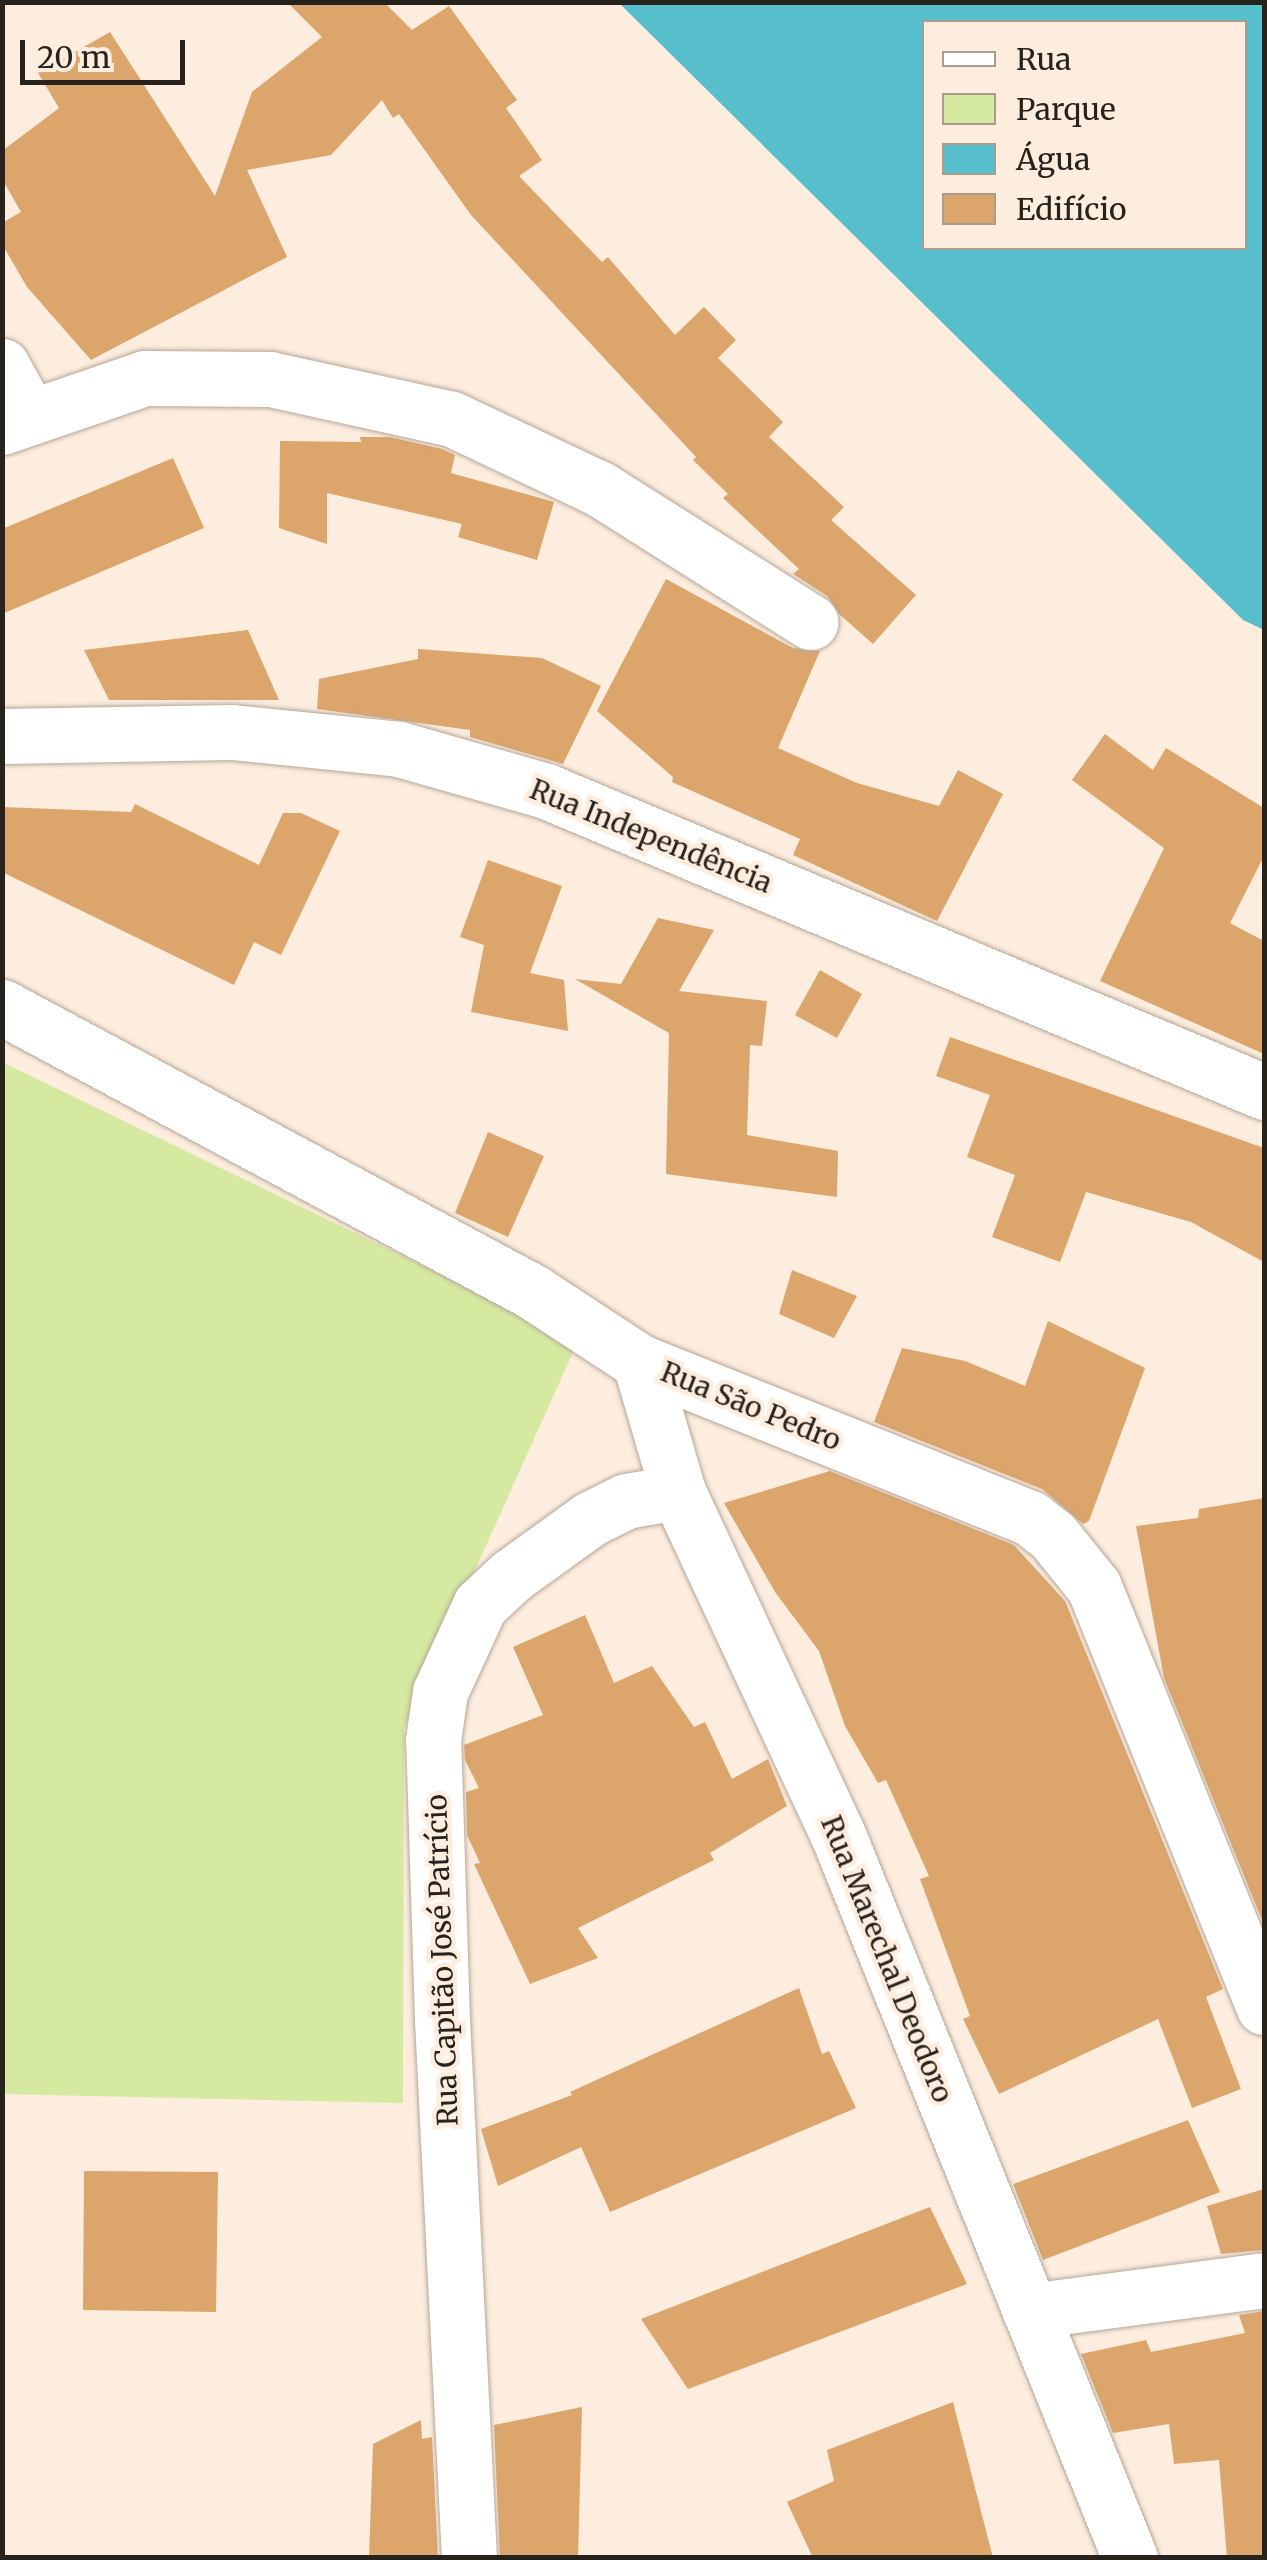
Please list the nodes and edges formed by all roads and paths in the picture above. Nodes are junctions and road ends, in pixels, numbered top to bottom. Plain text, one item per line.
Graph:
1 (2, 366) edge
2 (16, 421) edge
3 (810, 622) dead end
4 (2, 736) edge
5 (2, 1006) edge
6 (1264, 1092) edge
7 (640, 1362) junction
8 (678, 1492) junction
9 (1264, 2007) edge
10 (1264, 2280) edge
11 (1030, 2312) junction
12 (469, 2558) edge
13 (1130, 2558) edge

1 - 2 street
2 - 3 street
4 - 6 street, Rua Independência
5 - 7 street, Rua São Pedro
7 - 8 street, Rua Marechal Deodoro
7 - 9 street, Rua São Pedro
8 - 11 street, Rua Marechal Deodoro
8 - 12 street, Rua Capitão José Patrício
10 - 11 street
11 - 13 street, Rua Marechal Deodoro

